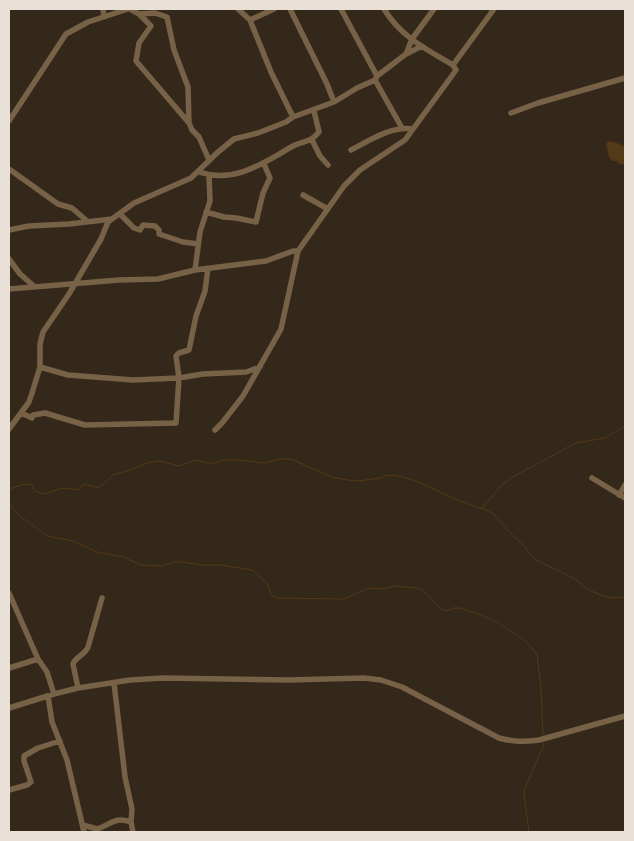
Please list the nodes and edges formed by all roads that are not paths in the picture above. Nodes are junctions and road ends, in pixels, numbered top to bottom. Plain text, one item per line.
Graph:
1 (103, 9) edge
2 (129, 9) edge
3 (238, 9) edge
4 (274, 9) edge
5 (290, 9) edge
6 (341, 9) edge
7 (384, 9) edge
8 (434, 9) edge
9 (494, 9) edge
10 (139, 14) junction
11 (104, 17) junction
12 (250, 20) junction
13 (412, 40) junction
14 (422, 46) junction
15 (406, 54) junction
16 (453, 65) junction
17 (376, 78) junction
18 (625, 78) edge
19 (334, 102) junction
20 (314, 111) junction
21 (511, 113) dead end
22 (293, 117) junction
23 (9, 121) edge
24 (188, 123) junction
25 (402, 128) junction
26 (413, 130) junction
27 (312, 140) junction
28 (351, 150) dead end
29 (209, 160) junction
30 (264, 164) junction
31 (328, 165) dead end
32 (9, 169) edge
33 (199, 172) junction
34 (209, 175) junction
35 (303, 195) dead end
36 (328, 209) junction
37 (206, 212) junction
38 (120, 214) junction
39 (112, 219) junction
40 (87, 221) junction
41 (9, 230) edge
42 (198, 244) junction
43 (298, 251) junction
44 (9, 259) edge
45 (208, 268) junction
46 (194, 270) junction
47 (74, 284) junction
48 (35, 287) junction
49 (9, 289) edge
50 (260, 367) junction
51 (40, 368) junction
52 (179, 378) junction
53 (21, 413) junction
54 (9, 429) edge
55 (215, 430) dead end
56 (592, 478) dead end
57 (625, 485) edge
58 (619, 495) junction
59 (625, 498) edge
60 (9, 593) edge
61 (102, 598) dead end
62 (38, 659) junction
63 (9, 668) edge
64 (114, 683) junction
65 (78, 688) junction
66 (51, 695) junction
67 (9, 708) edge
68 (625, 716) edge
69 (60, 741) junction
70 (9, 790) edge
71 (131, 822) junction
72 (84, 829) edge
73 (133, 832) edge

1 - 11 street
2 - 10 street
2 - 11 street
3 - 12 street
4 - 12 street
5 - 19 street
6 - 17 street
7 - 13 street
8 - 13 street
9 - 16 street
10 - 24 street
10 - 24 street
11 - 23 street
12 - 22 street
13 - 14 street
13 - 15 street
14 - 15 street
14 - 16 street
15 - 17 street
16 - 26 street
17 - 19 street
17 - 25 street
18 - 21 street
19 - 20 street
20 - 22 street
20 - 27 street
22 - 29 street
24 - 29 street
25 - 26 street
25 - 28 street
26 - 36 street
27 - 30 street
27 - 31 street
29 - 33 street
30 - 34 street
30 - 37 street
32 - 40 street
33 - 34 street
33 - 38 street
34 - 37 street
35 - 36 street
36 - 43 street
37 - 42 street
38 - 39 street
38 - 42 street
39 - 40 street
39 - 47 street
40 - 41 street
42 - 46 street
43 - 45 street
43 - 50 street
44 - 48 street
45 - 46 street
45 - 52 street
46 - 47 street
47 - 48 street
47 - 51 street
48 - 49 street
50 - 52 street
50 - 55 street
51 - 52 street
51 - 53 street
52 - 53 street
53 - 54 street
56 - 58 street
57 - 58 street
58 - 59 street
60 - 62 street
61 - 65 street
62 - 63 street
62 - 66 street
64 - 65 street
64 - 68 street
64 - 71 street
65 - 66 street
66 - 67 street
66 - 69 street
69 - 70 street
69 - 72 street
71 - 72 street
71 - 73 street

